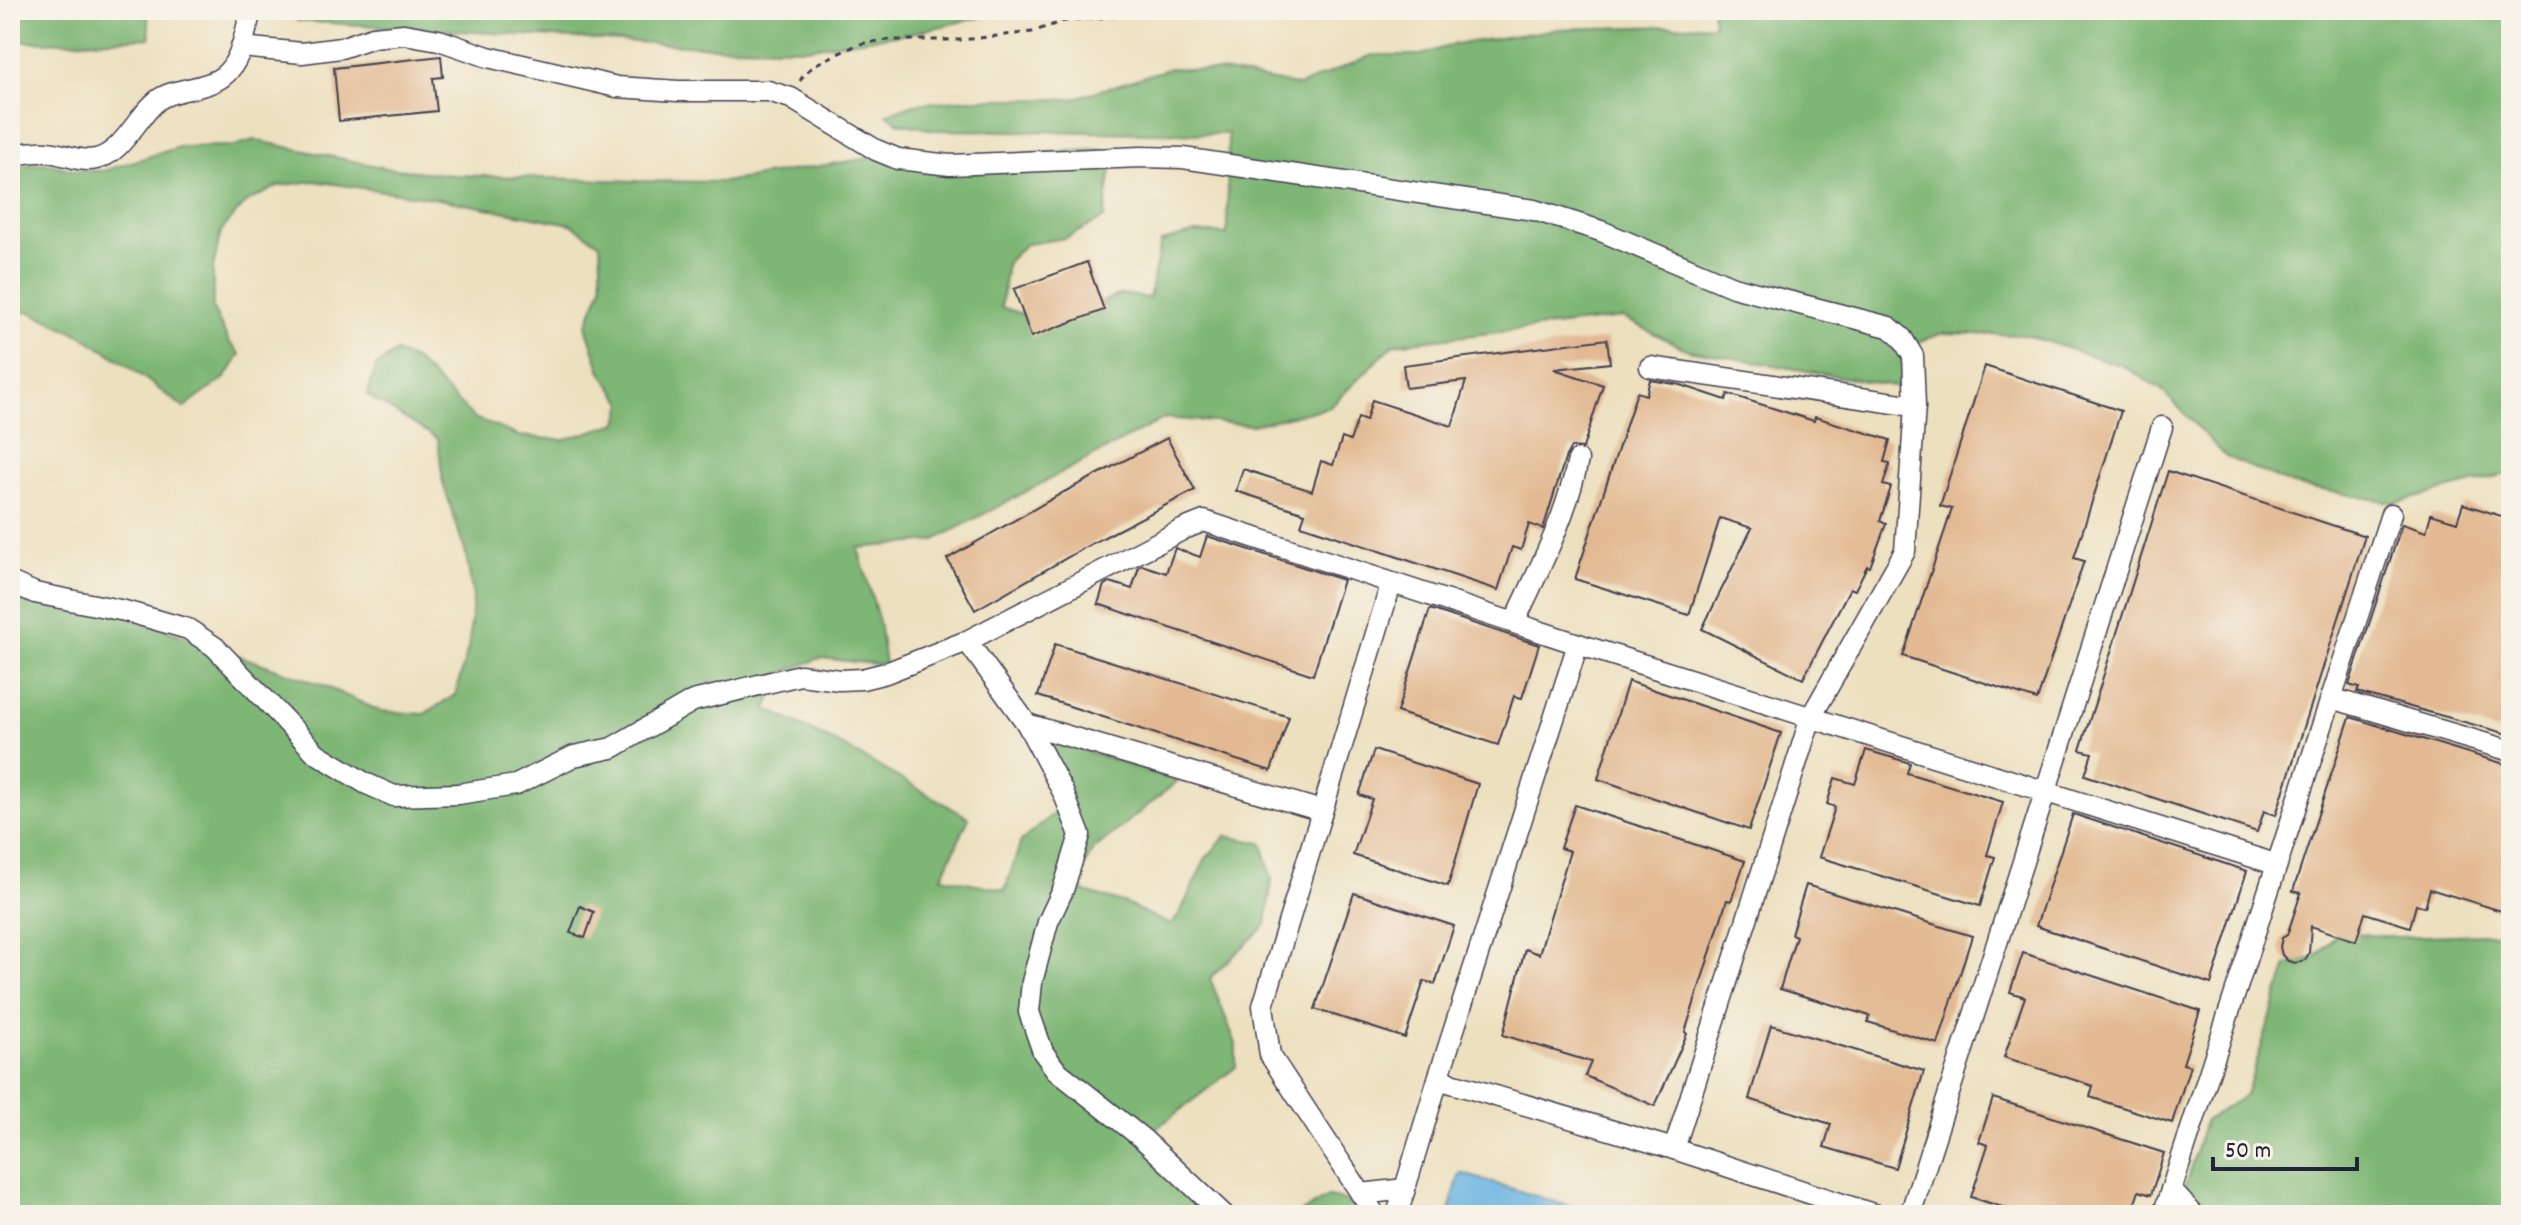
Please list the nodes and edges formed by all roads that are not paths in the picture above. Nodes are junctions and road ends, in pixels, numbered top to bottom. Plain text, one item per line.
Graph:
1 (251, 10) edge
2 (241, 47) junction
3 (10, 155) edge
4 (1650, 367) dead end
5 (1915, 406) junction
6 (2162, 427) dead end
7 (1578, 460) dead end
8 (2391, 514) dead end
9 (10, 582) edge
10 (1391, 584) junction
11 (1514, 623) junction
12 (967, 641) junction
13 (1578, 644) junction
14 (2331, 698) junction
15 (1811, 717) junction
16 (1027, 724) junction
17 (2511, 751) edge
18 (2046, 792) junction
19 (1322, 811) junction
20 (2275, 864) junction
21 (1438, 1079) junction
22 (1674, 1149) junction
23 (1405, 1189) junction
24 (2171, 1190) junction
25 (1361, 1194) junction
26 (1224, 1215) edge
27 (1375, 1215) edge
28 (1397, 1215) edge
29 (1876, 1215) edge
30 (1910, 1215) edge
31 (2163, 1215) edge
32 (2194, 1215) edge

1 - 2 street
2 - 3 street
2 - 5 street
4 - 5 street
5 - 15 street
6 - 18 street
7 - 11 street
8 - 14 street
9 - 12 street
10 - 11 street
10 - 12 street
10 - 19 street
11 - 13 street
12 - 16 street
13 - 15 street
13 - 21 street
14 - 17 street
14 - 20 street
15 - 18 street
15 - 22 street
16 - 19 street
16 - 26 street
18 - 20 street
18 - 30 street
19 - 25 street
20 - 24 street
21 - 22 street
21 - 23 street
22 - 29 street
23 - 25 street
23 - 28 street
24 - 31 street
24 - 32 street
25 - 27 street

